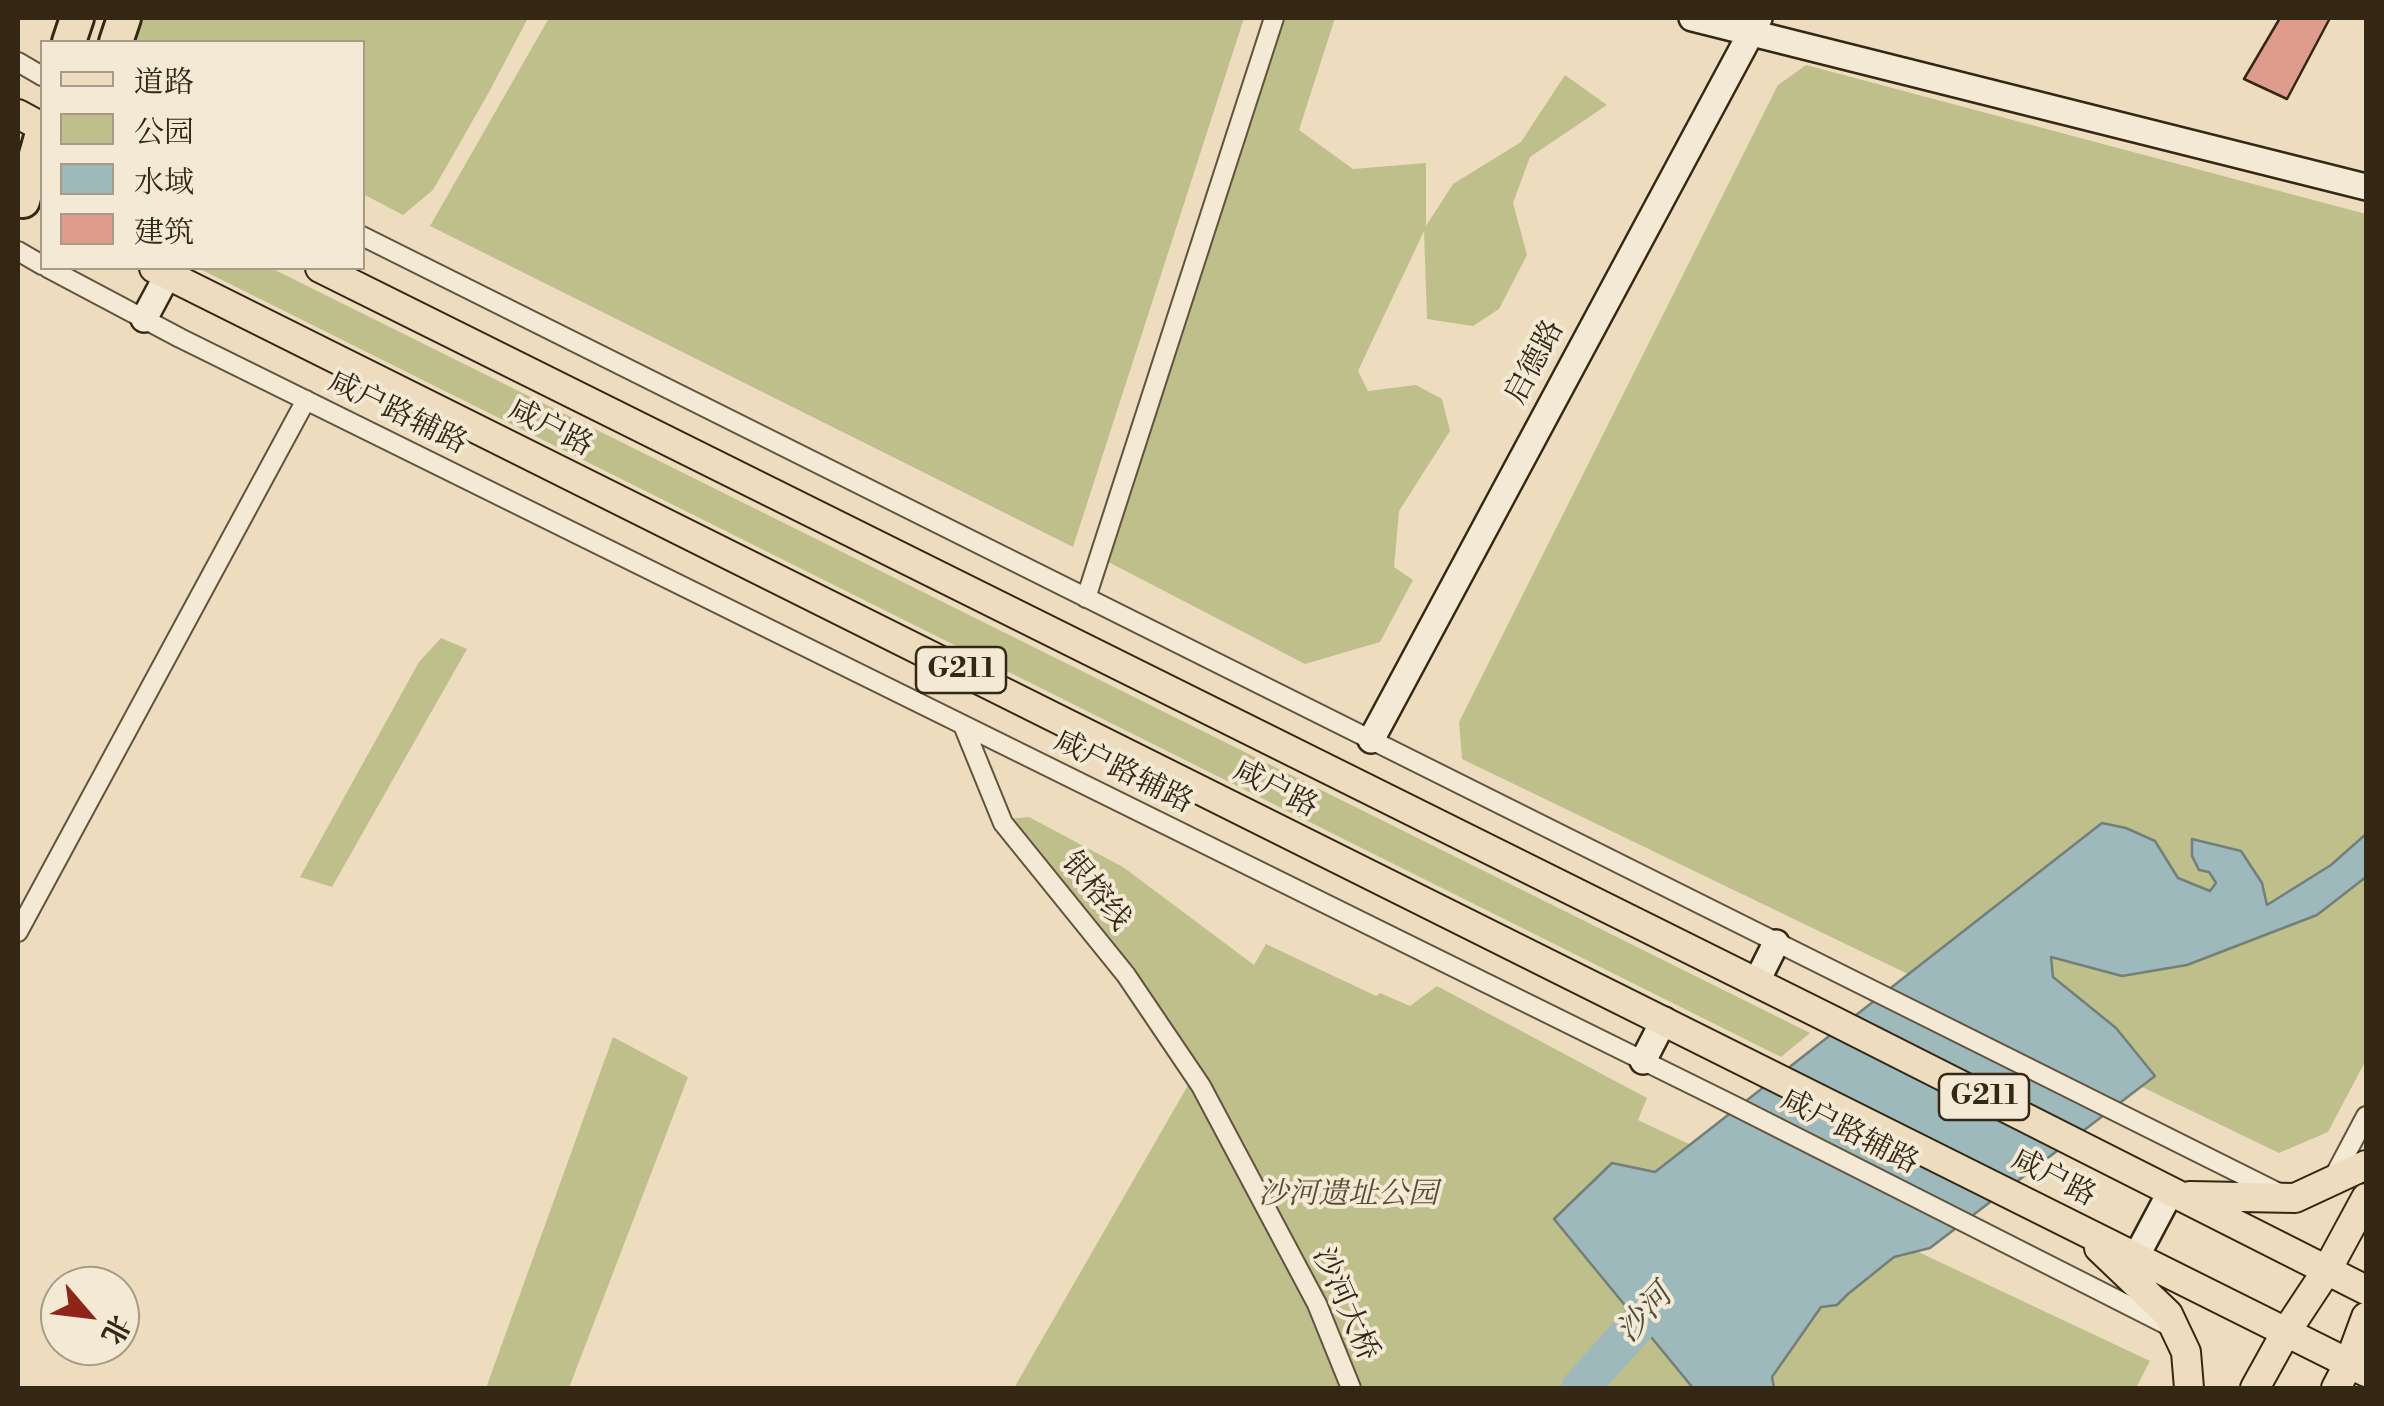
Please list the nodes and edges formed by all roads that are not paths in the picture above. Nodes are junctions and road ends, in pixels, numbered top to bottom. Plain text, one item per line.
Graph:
1 (1274, 18) edge
2 (1692, 18) edge
3 (1755, 24) edge
4 (18, 62) edge
5 (40, 75) edge
6 (18, 114) edge
7 (40, 129) edge
8 (40, 140) edge
9 (2366, 187) edge
10 (28, 203) edge
11 (365, 238) edge
12 (18, 251) edge
13 (40, 263) edge
14 (53, 270) edge
15 (324, 270) edge
16 (161, 271) edge
17 (144, 318) junction
18 (306, 400) junction
19 (1086, 598) junction
20 (963, 724) junction
21 (1371, 740) junction
22 (18, 932) edge
23 (1776, 943) junction
24 (1756, 982) junction
25 (1664, 1020) junction
26 (1643, 1061) junction
27 (1201, 1086) joint
28 (2366, 1116) edge
29 (2366, 1165) edge
30 (2330, 1182) junction
31 (2176, 1193) junction
32 (2289, 1198) junction
33 (2366, 1198) edge
34 (2072, 1225) junction
35 (2136, 1257) junction
36 (2327, 1270) junction
37 (2366, 1290) edge
38 (2366, 1317) edge
39 (2174, 1328) junction
40 (2286, 1332) junction
41 (2358, 1368) edge
42 (1351, 1388) edge
43 (2188, 1388) edge
44 (2255, 1388) edge
45 (2336, 1388) edge

1 - 19 street
2 - 3 street
3 - 9 street
3 - 21 street, 启德路
4 - 5 street
6 - 7 main road
8 - 10 highway
11 - 19 street
12 - 13 street, 咸户路辅路
14 - 17 street, 咸户路辅路
15 - 24 main road, 咸户路 / G211
16 - 17 street
16 - 25 main road, 咸户路 / G211
17 - 18 street, 咸户路辅路
18 - 20 street, 咸户路辅路
18 - 22 street
19 - 21 street
20 - 26 street, 咸户路辅路
20 - 27 street, 银榕线
21 - 23 street
23 - 24 street
23 - 32 street
24 - 31 main road, 咸户路 / G211
25 - 26 street
25 - 34 main road, 咸户路 / G211
26 - 39 street, 咸户路辅路
27 - 42 street, 沙河大桥
28 - 30 street
29 - 30 main road
30 - 32 main road
31 - 32 main road
31 - 35 street
31 - 36 main road, 咸户路 / G211
33 - 36 main road
34 - 35 main road, 咸户路 / G211
34 - 39 main road
35 - 40 main road, 咸户路 / G211
36 - 37 main road, 咸户路 / G211
36 - 40 main road
38 - 41 main road
39 - 43 main road
40 - 41 main road, 咸户路 / G211
40 - 44 main road
41 - 45 main road

